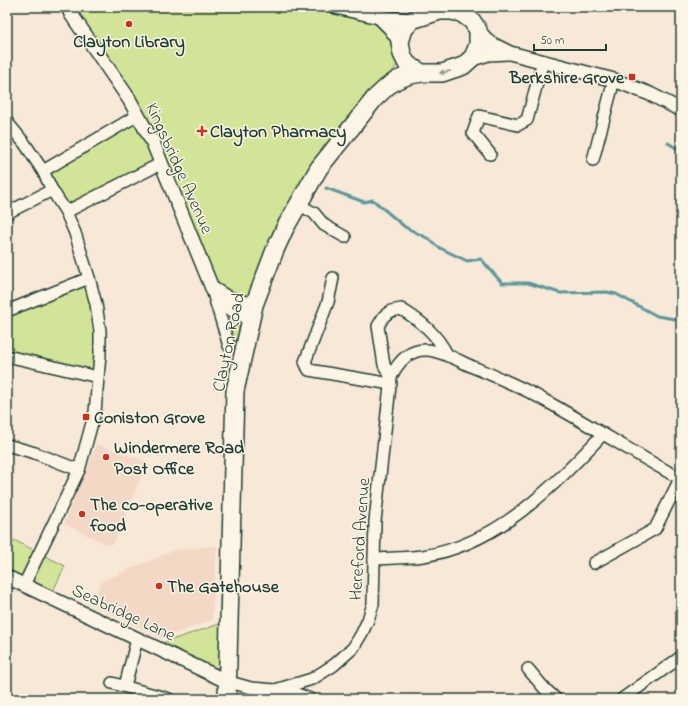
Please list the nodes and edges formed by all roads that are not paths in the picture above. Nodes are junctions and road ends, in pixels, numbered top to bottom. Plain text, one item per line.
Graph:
1 (68, 7) edge
2 (336, 7) edge
3 (472, 7) edge
4 (443, 9) edge
5 (379, 17) junction
6 (412, 20) junction
7 (477, 27) junction
8 (401, 48) junction
9 (510, 53) junction
10 (469, 60) junction
11 (543, 61) junction
12 (422, 73) junction
13 (614, 80) junction
14 (374, 98) junction
15 (681, 110) edge
16 (138, 115) junction
17 (7, 122) edge
18 (490, 154) dead end
19 (594, 160) dead end
20 (160, 164) junction
21 (43, 171) junction
22 (52, 190) junction
23 (298, 204) junction
24 (66, 212) junction
25 (7, 213) edge
26 (345, 237) dead end
27 (89, 278) junction
28 (334, 278) dead end
29 (212, 288) junction
30 (7, 311) edge
31 (252, 312) junction
32 (229, 346) dead end
33 (7, 356) edge
34 (448, 356) junction
35 (98, 377) junction
36 (391, 381) junction
37 (603, 434) junction
38 (7, 445) edge
39 (79, 470) junction
40 (681, 478) edge
41 (374, 559) junction
42 (594, 563) dead end
43 (7, 577) edge
44 (24, 585) junction
45 (137, 639) junction
46 (681, 657) edge
47 (528, 669) dead end
48 (312, 679) junction
49 (226, 681) junction
50 (112, 683) dead end
51 (125, 686) junction
52 (275, 690) junction
53 (169, 699) edge
54 (227, 699) edge
55 (310, 699) edge
56 (556, 699) edge
57 (622, 699) edge

1 - 16 street, Kingsbridge Avenue
2 - 5 street
3 - 7 main road
4 - 6 main road
4 - 7 main road
5 - 6 street
5 - 8 street
6 - 8 main road
7 - 9 street
7 - 10 main road
8 - 12 main road
8 - 14 main road, Clayton Road
9 - 10 street
9 - 11 street
10 -> 12 main road
11 - 13 street
11 - 18 street
12 - 14 main road, Clayton Road
13 - 15 street
13 - 19 street
14 - 23 main road, Clayton Road
16 - 20 street, Kingsbridge Avenue
16 - 21 street
17 - 21 street
20 - 24 street
20 - 29 street, Kingsbridge Avenue
21 - 22 street
22 - 24 street
22 - 25 street
23 - 26 street
23 - 31 main road, Clayton Road
24 - 27 street
27 - 30 street
27 - 35 street
28 - 36 street
29 - 31 street, Kingsbridge Avenue
29 - 32 street, Kingsbridge Avenue
31 - 49 main road, Clayton Road
33 - 35 street
34 - 36 street, Hereford Avenue
34 - 36 street
34 - 37 street, Hereford Avenue
35 - 39 street
36 - 41 street, Hereford Avenue
37 - 40 street, Hereford Avenue
37 - 41 street
38 - 39 street
39 - 44 street
40 - 42 street
41 - 48 street, Hereford Avenue
43 - 44 street, Seabridge Lane
44 - 45 street, Seabridge Lane
45 - 49 street, Seabridge Lane
45 - 51 street
46 - 57 street
47 - 56 street
48 - 52 street, Hereford Avenue
48 - 55 street
49 - 52 street
49 - 54 main road, Clayton Road
50 - 51 street
51 - 53 street
52 - 55 street

